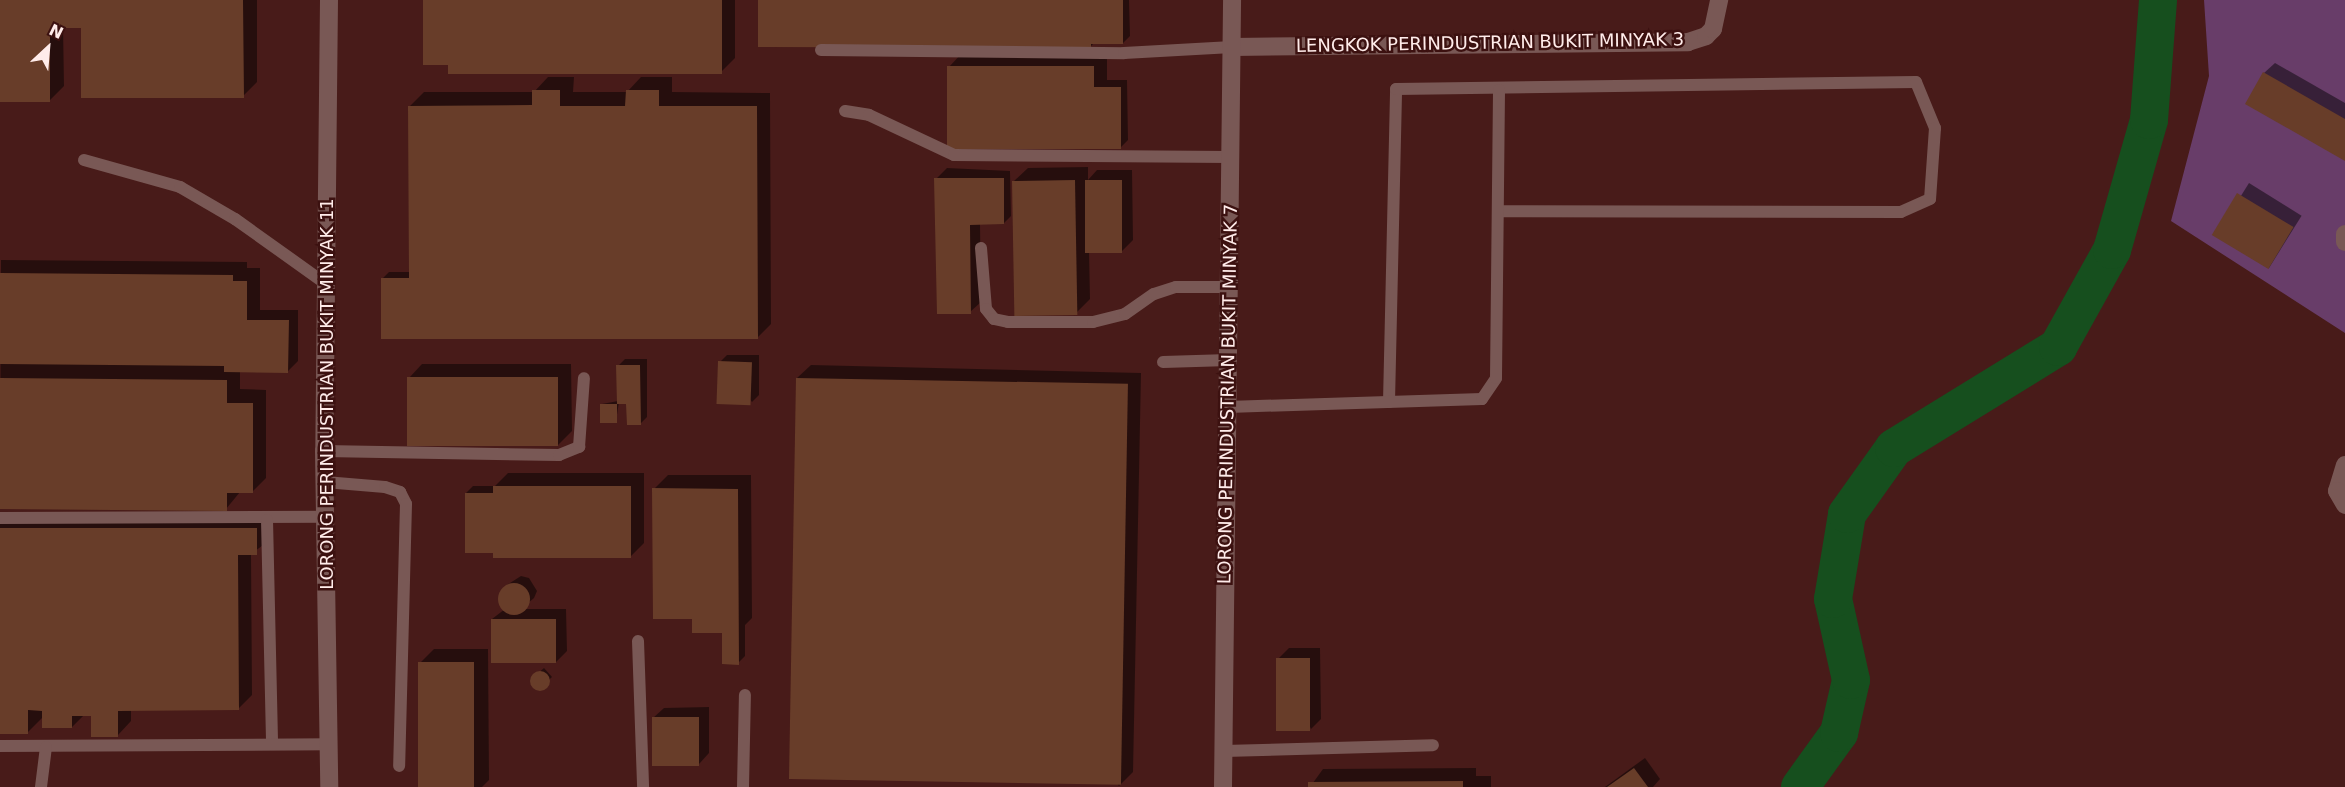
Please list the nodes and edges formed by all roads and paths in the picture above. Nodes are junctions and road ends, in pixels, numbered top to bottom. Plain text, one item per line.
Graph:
1 (329, 0) edge
2 (1232, 0) edge
3 (1719, 0) edge
4 (1232, 46) junction
5 (820, 50) dead end
6 (1499, 90) junction
7 (845, 111) dead end
8 (1231, 157) junction
9 (84, 160) dead end
10 (1498, 211) junction
11 (2345, 234) edge
12 (2345, 242) edge
13 (981, 248) dead end
14 (327, 284) junction
15 (1230, 287) junction
16 (1228, 360) junction
17 (1163, 362) dead end
18 (584, 378) dead end
19 (1389, 402) junction
20 (1228, 407) junction
21 (324, 451) junction
22 (2345, 465) edge
23 (325, 482) junction
24 (2345, 505) edge
25 (326, 517) junction
26 (0, 518) edge
27 (267, 520) junction
28 (638, 641) dead end
29 (745, 695) dead end
30 (272, 744) junction
31 (329, 744) junction
32 (1433, 745) dead end
33 (0, 746) edge
34 (46, 747) junction
35 (1224, 751) junction
36 (399, 766) dead end
37 (41, 787) edge
38 (329, 787) edge
39 (643, 787) edge
40 (743, 787) edge
41 (1224, 787) edge

1 - 14 street, LORONG PERINDUSTRIAN BUKIT MINYAK 11
2 - 4 street, LORONG PERINDUSTRIAN BUKIT MINYAK 7
3 - 4 street, LENGKOK PERINDUSTRIAN BUKIT MINYAK 3
4 - 5 lane
4 - 8 street, LORONG PERINDUSTRIAN BUKIT MINYAK 7
6 - 10 lane
6 - 10 lane
6 - 19 lane
7 - 8 lane
8 - 15 street, LORONG PERINDUSTRIAN BUKIT MINYAK 7
9 - 14 lane
10 - 19 lane
11 - 12 street
13 - 15 lane
14 - 21 street, LORONG PERINDUSTRIAN BUKIT MINYAK 11
15 - 16 street, LORONG PERINDUSTRIAN BUKIT MINYAK 7
16 - 17 lane
16 - 20 street, LORONG PERINDUSTRIAN BUKIT MINYAK 7
18 - 21 lane
19 - 20 lane
20 - 35 street, LORONG PERINDUSTRIAN BUKIT MINYAK 7
21 - 23 street, LORONG PERINDUSTRIAN BUKIT MINYAK 11
22 - 24 street
23 - 25 street, LORONG PERINDUSTRIAN BUKIT MINYAK 11
23 - 36 lane
25 - 27 lane
25 - 31 street, LORONG PERINDUSTRIAN BUKIT MINYAK 11
26 - 27 lane
27 - 30 lane
28 - 39 lane
29 - 40 lane
30 - 31 lane
30 - 34 lane
31 - 38 street, LORONG PERINDUSTRIAN BUKIT MINYAK 11
32 - 35 lane
33 - 34 lane
34 - 37 lane
35 - 41 street, LORONG PERINDUSTRIAN BUKIT MINYAK 7

